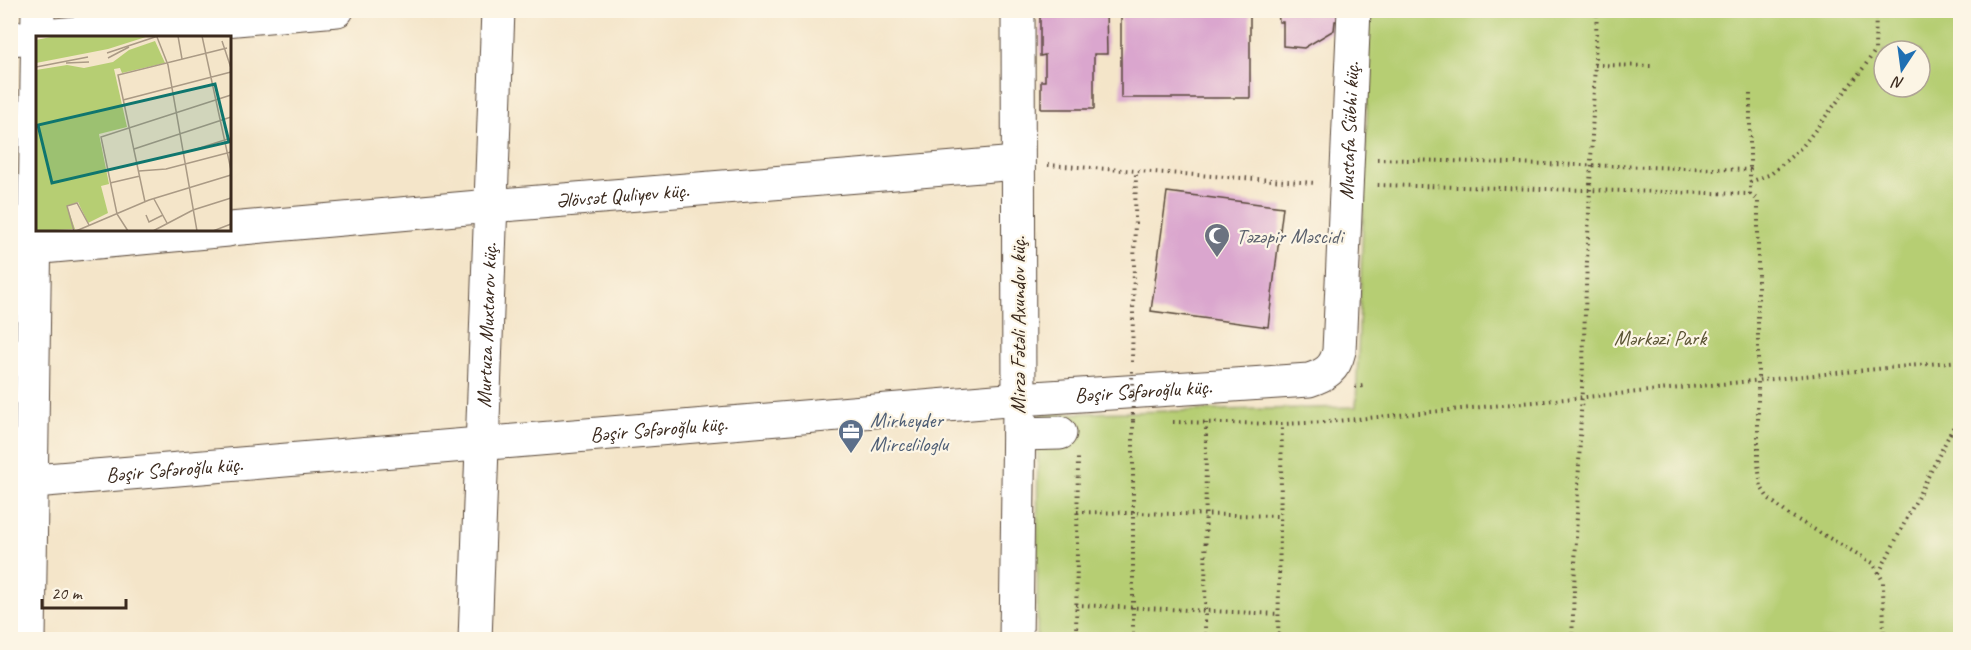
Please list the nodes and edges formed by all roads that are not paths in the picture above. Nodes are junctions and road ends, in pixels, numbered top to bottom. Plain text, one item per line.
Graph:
1 (38, 10) edge
2 (337, 10) edge
3 (498, 10) edge
4 (1018, 10) edge
5 (1354, 10) edge
6 (37, 36) edge
7 (48, 36) edge
8 (36, 37) edge
9 (10, 39) edge
10 (36, 51) edge
11 (1017, 163) junction
12 (490, 206) junction
13 (231, 229) edge
14 (207, 231) edge
15 (22, 248) edge
16 (1309, 380) joint
17 (1019, 399) junction
18 (1019, 434) junction
19 (1069, 439) road end
20 (483, 445) junction
21 (21, 482) edge
22 (30, 639) edge
23 (475, 639) edge
24 (1016, 639) edge

1 - 6 street
2 - 7 street
3 - 12 street, Murtuza Muxtarov küç.
4 - 11 street, Mirzə Fətəli Axundov küç.
5 - 16 street, Mustafa Sübhi küç.
8 - 9 street
10 - 15 street
11 - 12 street, Əlövsət Quliyev küç.
11 - 17 street, Mirzə Fətəli Axundov küç.
12 - 13 street, Əlövsət Quliyev küç.
12 - 20 street, Murtuza Muxtarov küç.
14 - 15 street, Əlövsət Quliyev küç.
15 - 21 street
16 - 17 street, Bəşir Səfəroğlu küç.
17 - 18 street, Mirzə Fətəli Axundov küç.
17 - 20 street, Bəşir Səfəroğlu küç.
18 - 19 street
18 - 24 street, Mirzə Fətəli Axundov küç.
20 - 21 street, Bəşir Səfəroğlu küç.
20 - 23 street, Murtuza Muxtarov küç.
21 - 22 street

